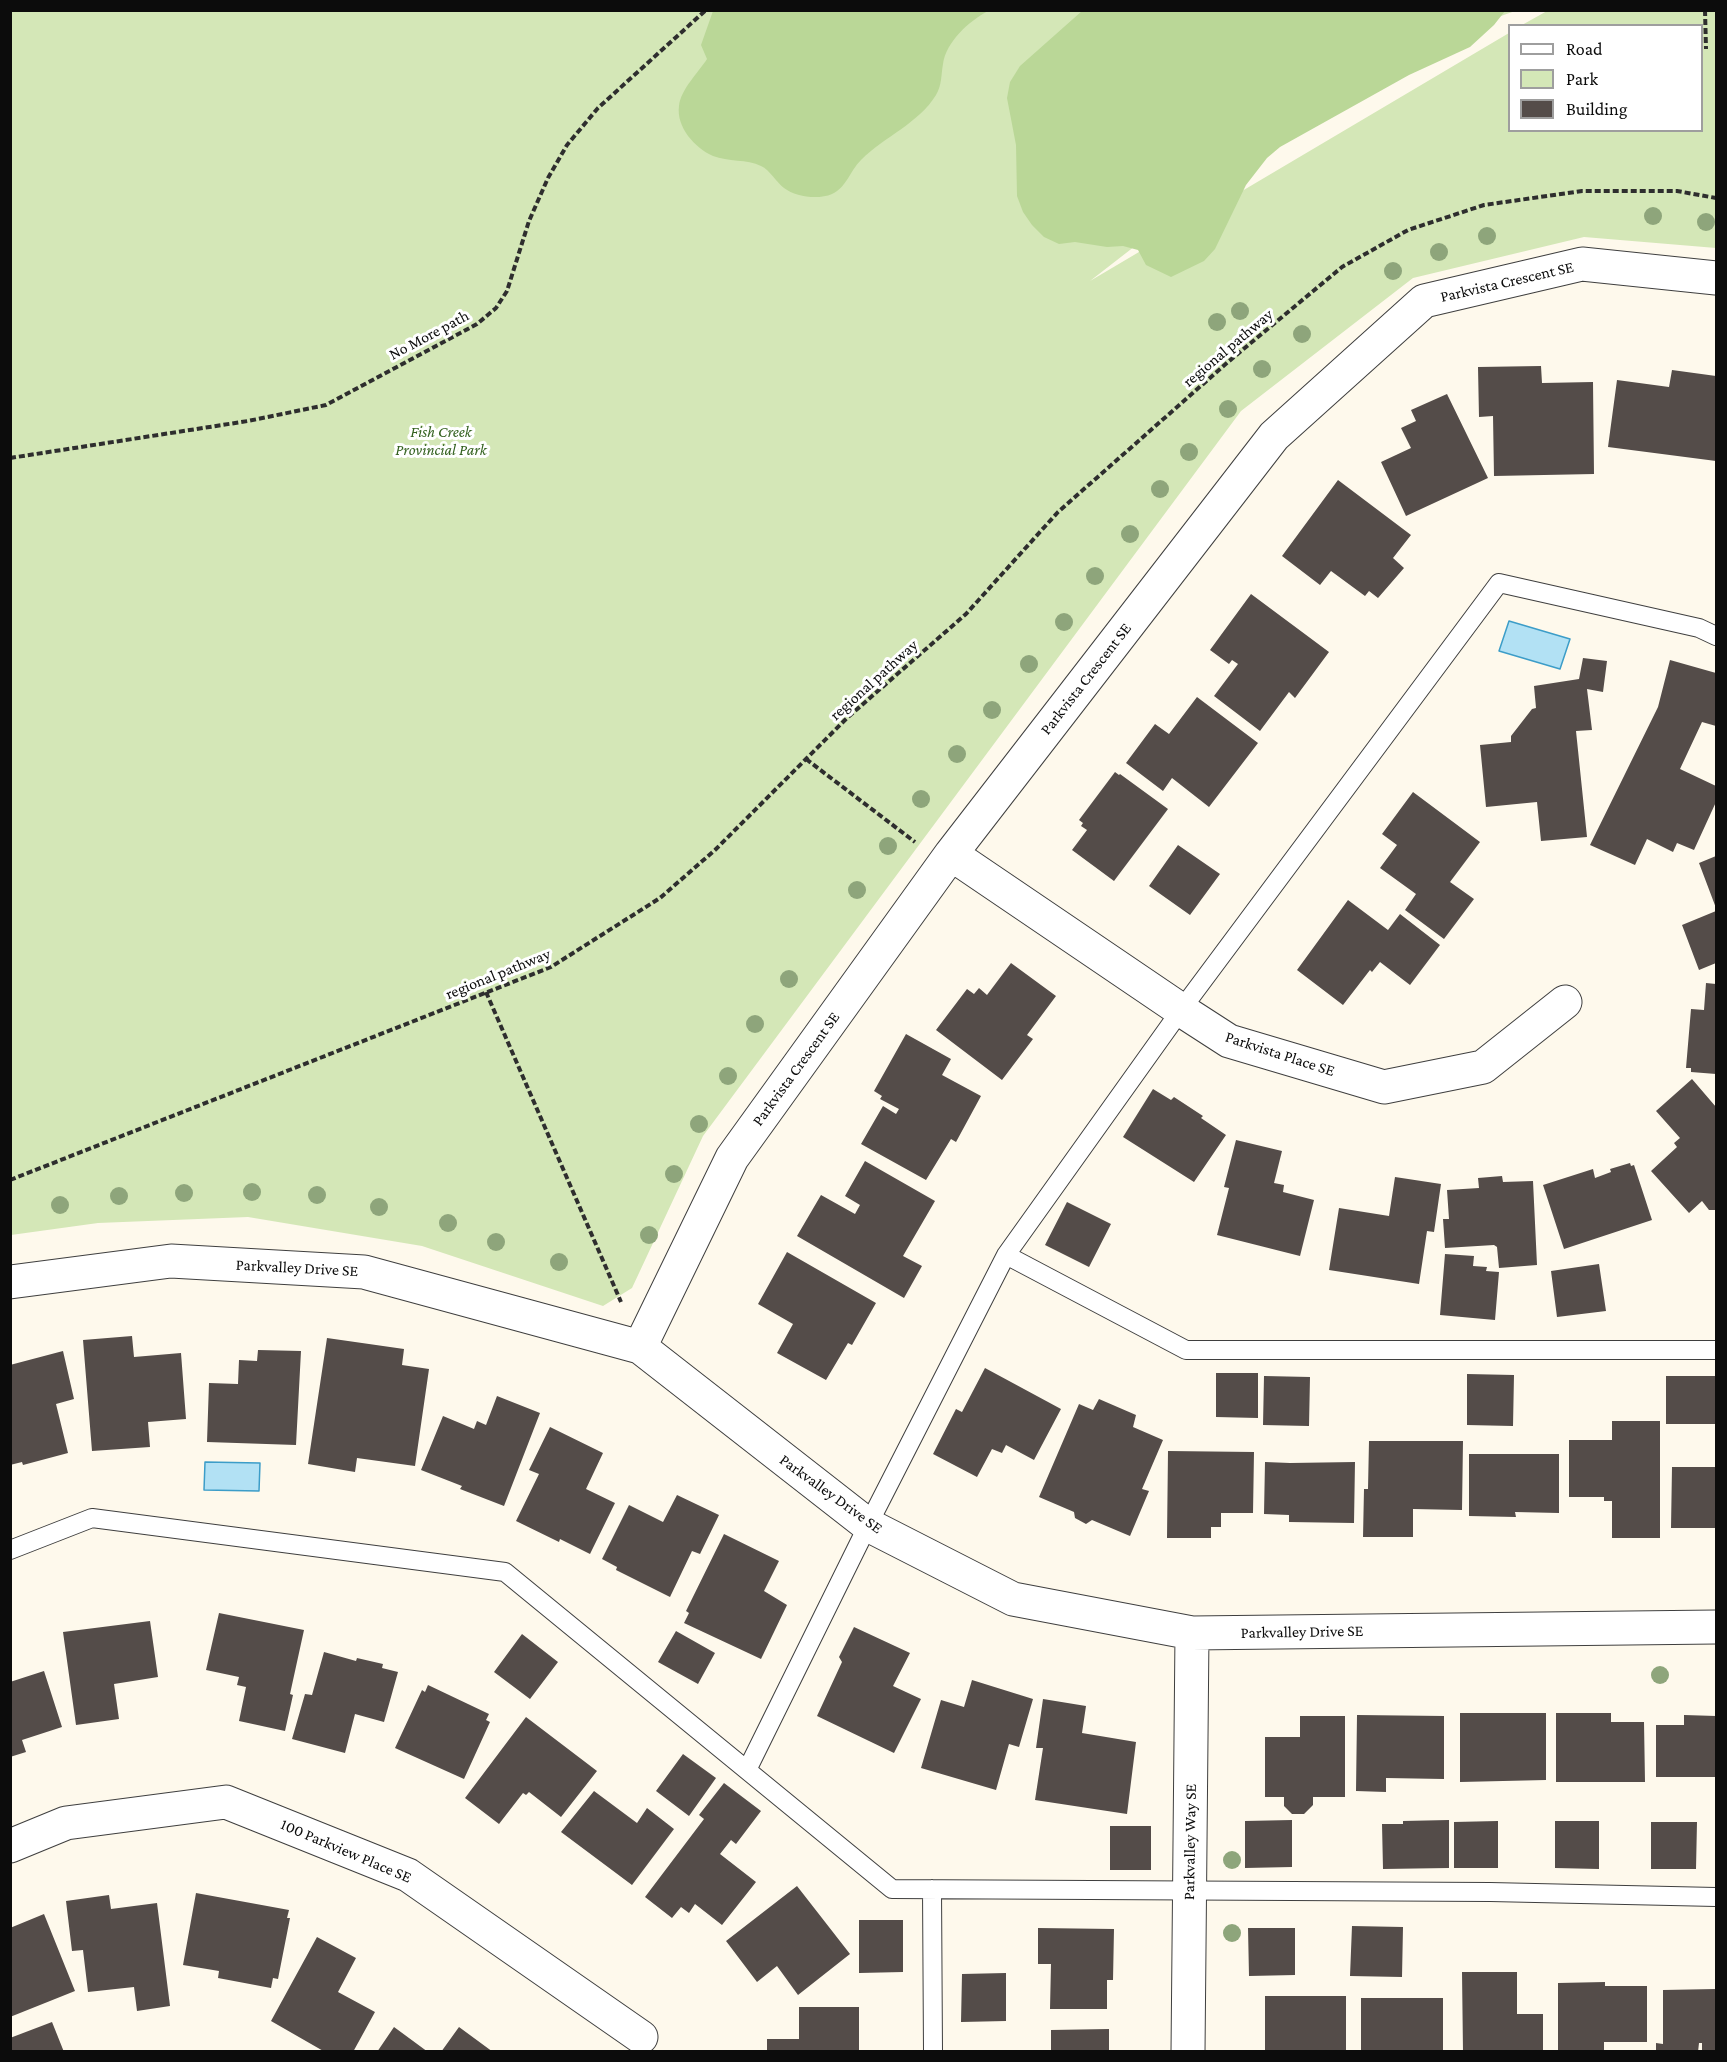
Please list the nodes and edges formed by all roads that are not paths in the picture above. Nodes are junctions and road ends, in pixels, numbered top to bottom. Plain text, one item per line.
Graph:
1 (1716, 278) edge
2 (1716, 636) edge
3 (951, 854) junction
4 (1565, 1002) dead end
5 (1180, 1010) junction
6 (1006, 1255) junction
7 (10, 1282) edge
8 (640, 1347) junction
9 (1716, 1350) edge
10 (868, 1525) junction
11 (10, 1550) edge
12 (1716, 1627) edge
13 (1192, 1633) junction
14 (747, 1770) junction
15 (10, 1846) edge
16 (932, 1889) junction
17 (1190, 1890) junction
18 (1716, 1897) edge
19 (641, 2037) dead end
20 (933, 2052) edge
21 (1188, 2052) edge

1 - 3 street, Parkvista Crescent SE
2 - 5 lane
3 - 5 street, Parkvista Place SE
3 - 8 street, Parkvista Crescent SE
4 - 5 street, Parkvista Place SE
5 - 6 lane
6 - 9 lane
6 - 10 lane
7 - 8 street, Parkvalley Drive SE
8 - 10 street, Parkvalley Drive SE
10 - 13 street, Parkvalley Drive SE
10 - 14 lane
11 - 14 lane
12 - 13 street, Parkvalley Drive SE
13 - 17 street, Parkvalley Way SE
14 - 16 lane
15 - 19 street, 100 Parkview Place SE
16 - 17 lane
16 - 20 lane
17 - 18 lane
17 - 21 street, Parkvalley Way SE

